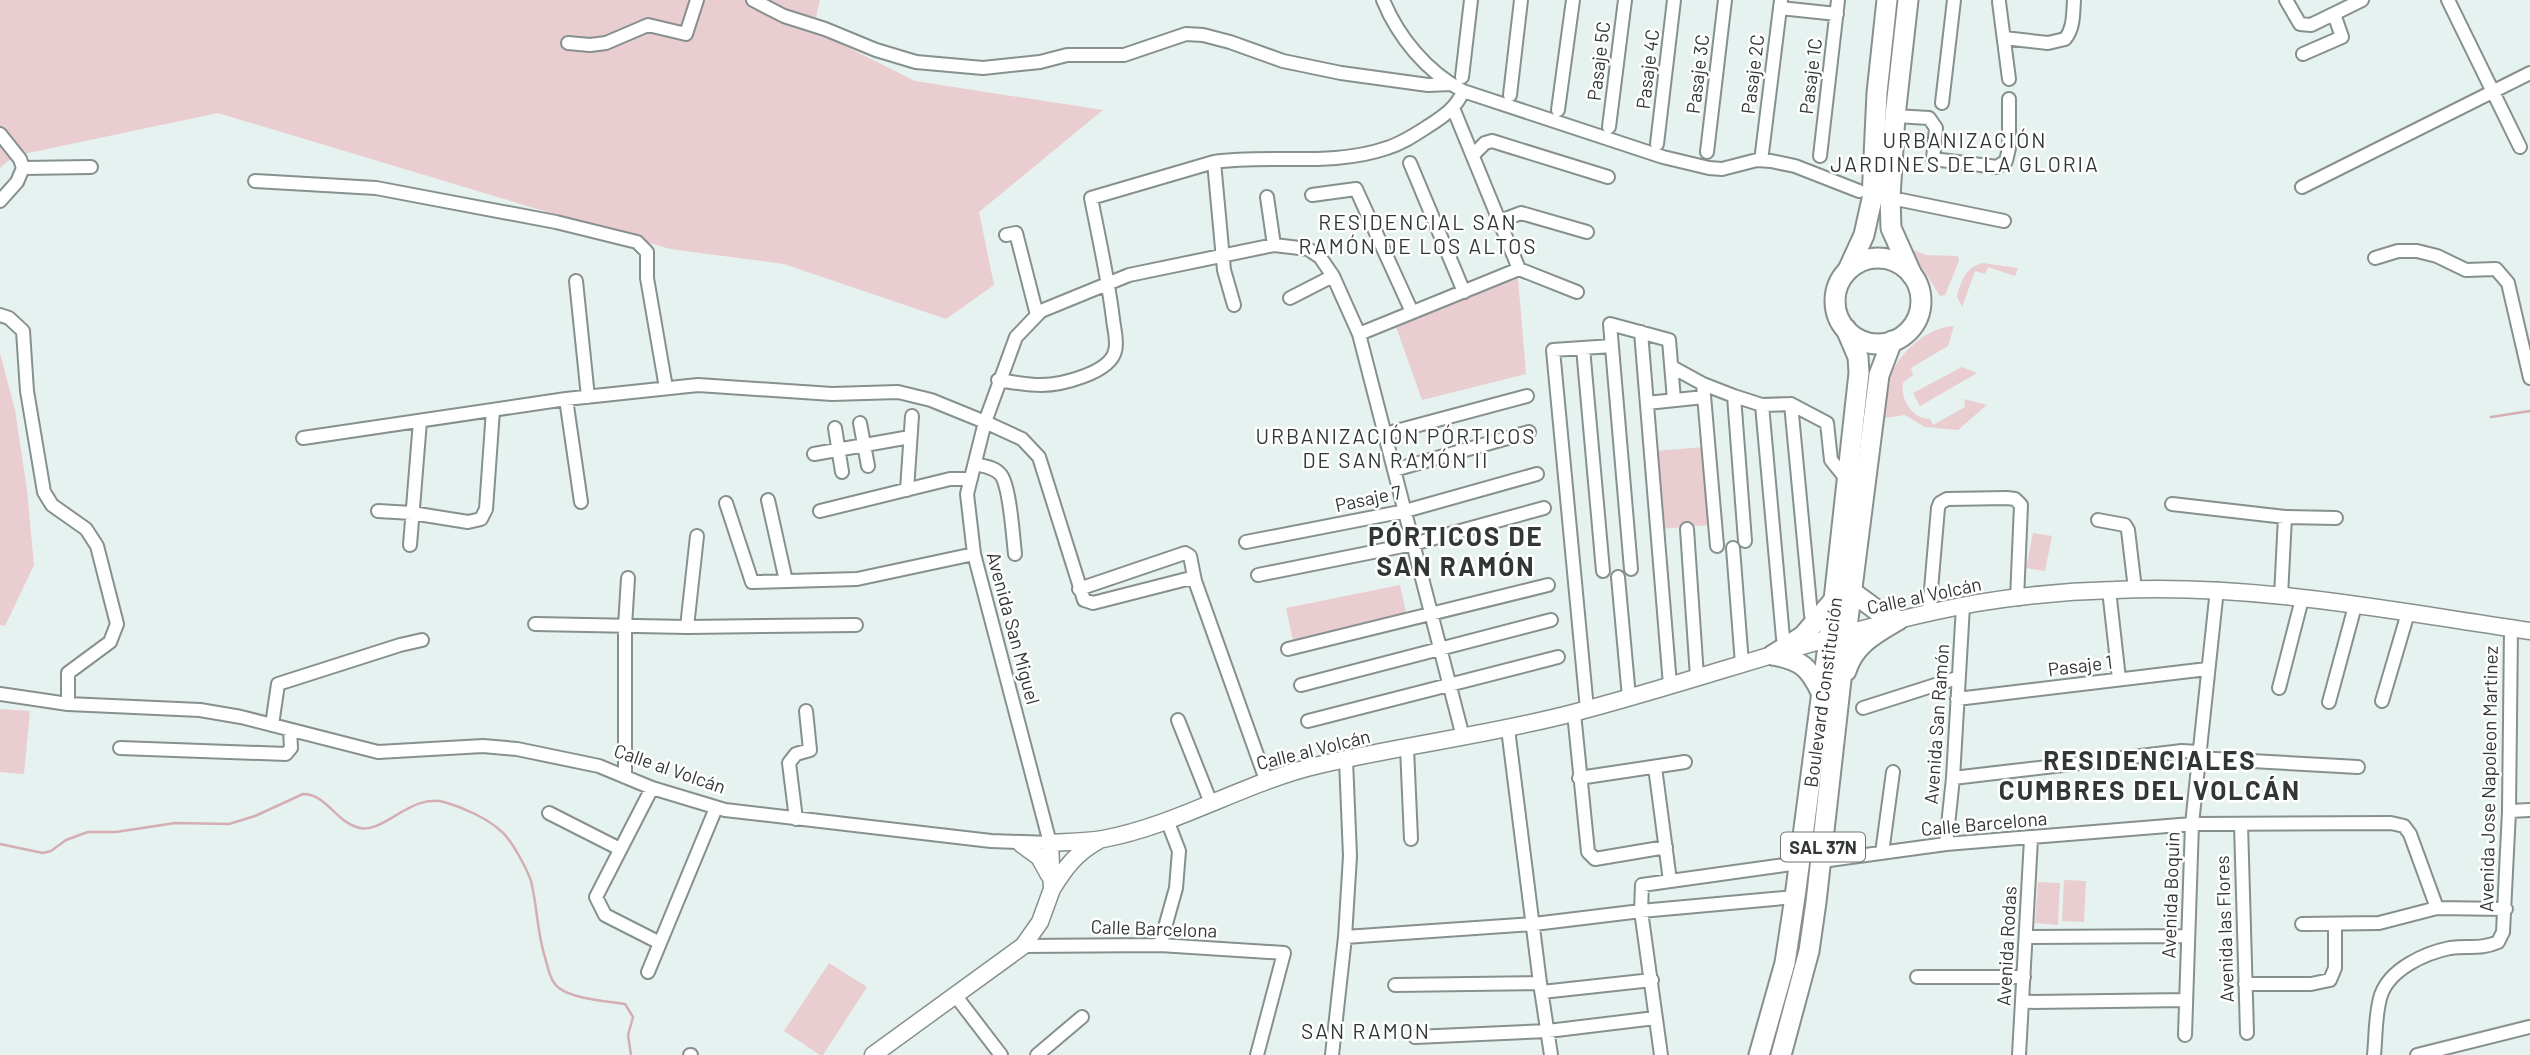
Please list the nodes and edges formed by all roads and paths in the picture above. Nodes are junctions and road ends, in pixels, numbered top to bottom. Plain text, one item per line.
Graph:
1 (697, 0) edge
2 (753, 0) edge
3 (1383, 0) edge
4 (1471, 0) edge
5 (1521, 0) edge
6 (1573, 0) edge
7 (1625, 0) edge
8 (1674, 0) edge
9 (1725, 0) edge
10 (1838, 0) edge
11 (1887, 0) edge
12 (1908, 0) edge
13 (1954, 0) edge
14 (2074, 0) edge
15 (2286, 0) edge
16 (2362, 0) edge
17 (2448, 0) edge
18 (1999, 2) edge
19 (1780, 4) edge
20 (1837, 14) junction
21 (2334, 14) junction
22 (2004, 38) junction
23 (568, 43) dead end
24 (2302, 54) dead end
25 (2530, 73) edge
26 (2009, 79) dead end
27 (1459, 84) junction
28 (2494, 91) junction
29 (1510, 95) dead end
30 (2009, 99) dead end
31 (1942, 103) dead end
32 (1453, 108) junction
33 (1558, 110) dead end
34 (1895, 116) junction
35 (1609, 127) dead end
36 (0, 134) edge
37 (1657, 144) dead end
38 (2520, 147) dead end
39 (1707, 152) dead end
40 (1762, 152) dead end
41 (1473, 155) junction
42 (1820, 156) dead end
43 (1214, 162) junction
44 (1410, 163) dead end
45 (91, 167) dead end
46 (23, 168) junction
47 (1608, 177) dead end
48 (255, 181) dead end
49 (2302, 187) dead end
50 (1859, 191) dead end
51 (1312, 195) dead end
52 (1268, 197) dead end
53 (1901, 200) dead end
54 (0, 201) edge
55 (1500, 221) junction
56 (2004, 221) dead end
57 (1587, 232) dead end
58 (1006, 235) dead end
59 (1274, 245) junction
60 (1222, 255) junction
61 (2375, 258) dead end
62 (1519, 269) junction
63 (1848, 270) junction
64 (1912, 275) junction
65 (1333, 276) junction
66 (576, 281) dead end
67 (1109, 283) junction
68 (1464, 292) junction
69 (1577, 292) dead end
70 (1290, 298) dead end
71 (1234, 305) dead end
72 (1412, 312) junction
73 (0, 315) edge
74 (1037, 315) junction
75 (1846, 329) junction
76 (1641, 332) junction
77 (1359, 334) junction
78 (1892, 341) junction
79 (1612, 346) junction
80 (1583, 348) junction
81 (1672, 367) junction
82 (2530, 379) edge
83 (998, 380) junction
84 (666, 388) junction
85 (1703, 391) junction
86 (1527, 396) dead end
87 (1734, 396) junction
88 (588, 397) junction
89 (566, 399) junction
90 (1674, 400) junction
91 (1647, 403) junction
92 (1791, 404) junction
93 (1762, 405) junction
94 (493, 410) junction
95 (912, 416) dead end
96 (420, 421) junction
97 (985, 422) junction
98 (860, 423) dead end
99 (835, 428) dead end
100 (1529, 432) dead end
101 (1385, 434) junction
102 (303, 438) dead end
103 (911, 438) junction
104 (864, 446) junction
105 (838, 450) junction
106 (814, 454) dead end
107 (975, 464) junction
108 (868, 466) dead end
109 (1394, 470) junction
110 (842, 472) dead end
111 (1537, 474) dead end
112 (971, 479) junction
113 (1847, 480) junction
114 (907, 490) junction
115 (768, 500) dead end
116 (581, 502) dead end
117 (726, 503) dead end
118 (2172, 504) dead end
119 (1544, 508) dead end
120 (820, 510) dead end
121 (378, 511) dead end
122 (1405, 511) junction
123 (412, 513) junction
124 (2285, 517) junction
125 (2336, 518) dead end
126 (2098, 520) dead end
127 (1687, 529) dead end
128 (696, 536) dead end
129 (1745, 541) dead end
130 (1246, 542) dead end
131 (1413, 544) junction
132 (410, 545) dead end
133 (1717, 546) dead end
134 (1732, 548) dead end
135 (974, 554) junction
136 (1015, 554) dead end
137 (1631, 569) dead end
138 (1603, 571) dead end
139 (1258, 575) dead end
140 (1618, 576) dead end
141 (628, 578) dead end
142 (786, 581) junction
143 (1195, 581) junction
144 (1548, 585) dead end
145 (1079, 589) junction
146 (2135, 589) junction
147 (2217, 589) junction
148 (2109, 590) junction
149 (1843, 596) junction
150 (2281, 596) junction
151 (2017, 599) junction
152 (2302, 599) junction
153 (1963, 606) junction
154 (2354, 606) junction
155 (1929, 613) junction
156 (2408, 613) junction
157 (1431, 614) junction
158 (1811, 615) dead end
159 (1551, 620) dead end
160 (1898, 620) junction
161 (536, 624) dead end
162 (856, 625) dead end
163 (625, 626) junction
164 (687, 627) junction
165 (2511, 629) junction
166 (2530, 631) edge
167 (1837, 637) junction
168 (422, 640) dead end
169 (1778, 647) junction
170 (1288, 649) dead end
171 (1441, 649) junction
172 (1558, 657) dead end
173 (1742, 664) junction
174 (2207, 669) junction
175 (1697, 677) junction
176 (1957, 678) junction
177 (2119, 679) junction
178 (1301, 685) dead end
179 (1450, 685) junction
180 (1670, 685) junction
181 (2279, 688) dead end
182 (1831, 692) junction
183 (0, 694) edge
184 (1629, 697) junction
185 (1957, 699) junction
186 (2382, 701) dead end
187 (2329, 702) dead end
188 (68, 704) junction
189 (1863, 708) dead end
190 (806, 711) dead end
191 (1580, 711) junction
192 (1178, 720) dead end
193 (1308, 721) dead end
194 (272, 725) junction
195 (1508, 729) junction
196 (290, 730) junction
197 (1463, 737) junction
198 (120, 748) dead end
199 (1407, 748) junction
200 (2198, 755) junction
201 (1346, 760) junction
202 (1685, 762) dead end
203 (1655, 767) junction
204 (2358, 767) dead end
205 (1893, 772) dead end
206 (625, 777) junction
207 (1953, 778) junction
208 (1579, 779) junction
209 (1266, 780) junction
210 (652, 788) junction
211 (1211, 803) junction
212 (716, 808) junction
213 (2530, 810) edge
214 (2509, 811) junction
215 (549, 813) dead end
216 (796, 820) junction
217 (1167, 820) junction
218 (2192, 824) junction
219 (2241, 824) junction
220 (1103, 839) junction
221 (1411, 839) dead end
222 (2031, 839) junction
223 (1049, 843) junction
224 (1021, 844) junction
225 (1947, 844) junction
226 (1666, 847) junction
227 (620, 849) junction
228 (1882, 853) junction
229 (1822, 861) junction
230 (1799, 863) junction
231 (1670, 881) junction
232 (1052, 883) junction
233 (1795, 897) junction
234 (2437, 908) junction
235 (2506, 909) junction
236 (1641, 911) junction
237 (1534, 924) junction
238 (2302, 924) dead end
239 (2335, 924) junction
240 (2187, 936) junction
241 (1345, 937) junction
242 (2026, 937) junction
243 (660, 943) junction
244 (1160, 945) junction
245 (1023, 946) junction
246 (648, 972) dead end
247 (1917, 977) dead end
248 (2024, 977) junction
249 (1652, 980) junction
250 (2245, 984) junction
251 (1395, 985) dead end
252 (1541, 987) junction
253 (956, 995) junction
254 (2186, 1000) junction
255 (2022, 1002) junction
256 (1082, 1017) dead end
257 (1655, 1018) junction
258 (2529, 1027) edge
259 (1548, 1031) junction
260 (2247, 1033) dead end
261 (2185, 1035) dead end
262 (1415, 1037) dead end
263 (873, 1055) edge
264 (1001, 1055) edge
265 (1037, 1055) edge
266 (1257, 1055) edge
267 (1332, 1055) edge
268 (1551, 1055) edge
269 (1661, 1055) edge
270 (1759, 1055) edge
271 (1781, 1055) edge
272 (2019, 1055) edge
273 (2374, 1055) edge
274 (2417, 1055) edge

1 - 23 street
2 - 27 street
3 - 27 street
4 - 27 street
5 - 29 street
6 - 33 street
7 - 35 street, Pasaje 5C
8 - 37 street, Pasaje 4C
9 - 39 street, Pasaje 3C
10 - 20 street, Pasaje 1C
11 - 63 highway, SAL 37N
12 - 34 highway, SAL 37N
13 - 31 street
14 - 22 street
15 - 21 street
16 - 21 street
17 - 28 street
18 - 22 street
19 - 20 street
19 - 40 street, Pasaje 2C
20 - 42 street, Pasaje 1C
21 - 24 street
22 - 26 street
25 - 28 street
27 - 32 street
27 - 50 street
28 - 38 street
28 - 49 street
30 - 34 street
32 - 41 street
32 - 43 street
34 - 64 highway, SAL 37N
36 - 46 street
41 - 47 street
41 - 55 street
43 - 60 street
43 - 67 street
44 - 68 street
45 - 46 street
46 - 54 street
48 - 84 street
51 - 72 street
52 - 59 street
53 - 56 street
55 - 57 street
55 - 62 street
58 - 74 street
59 - 60 street
59 - 65 street
60 - 67 street
60 - 71 street
61 - 82 street
62 - 68 street
62 - 69 street
63 - 64 highway
63 - 75 highway, SAL 37N
64 - 78 highway, SAL 37N
65 - 70 street
65 - 77 street
66 - 88 street
67 - 74 street
67 - 83 street
68 - 72 street
72 - 77 street
73 - 188 street
74 - 83 street, Avenida San Miguel
75 - 78 highway
75 - 113 highway, Boulevard Constitución / SAL 37N
76 - 79 street
76 - 81 street
76 - 91 street
77 - 101 street
78 - 149 highway, Boulevard Constitución / SAL 37N
79 - 80 street
79 - 137 street
80 - 138 street
80 - 191 street
81 - 85 street
81 - 90 street
83 - 97 street, Avenida San Miguel
84 - 88 street
84 - 97 street
85 - 87 street
85 - 90 street
85 - 133 street
86 - 101 street
87 - 93 street
87 - 129 street
88 - 89 street
89 - 94 street
89 - 116 street
90 - 91 street
91 - 180 street
92 - 93 street
92 - 113 street
92 - 158 street
93 - 169 street
94 - 96 street
94 - 123 street
95 - 103 street
96 - 102 street
96 - 123 street
97 - 107 street, Avenida San Miguel
97 - 145 street
98 - 104 street
99 - 105 street
100 - 109 street
101 - 109 street
103 - 104 street
103 - 114 street
104 - 105 street
104 - 108 street
105 - 106 street
105 - 110 street
107 - 112 street, Avenida San Miguel
107 - 136 street
109 - 122 street
111 - 122 street, Pasaje 7
112 - 114 street
112 - 135 street, Avenida San Miguel
113 - 149 highway, Boulevard Constitución / SAL 37N
114 - 120 street
115 - 142 street
117 - 142 street
118 - 124 street
119 - 131 street
121 - 123 street
122 - 130 street, Pasaje 7
122 - 131 street
123 - 132 street
124 - 125 street
124 - 150 street
126 - 146 street
127 - 175 street
128 - 164 street
131 - 139 street
131 - 157 street
134 - 173 street
135 - 142 street
135 - 223 street, Avenida San Miguel
140 - 184 street
141 - 163 street
143 - 145 street
143 - 145 street
143 - 209 street
144 - 157 street
146 - 147 main road, Calle al Volcán
146 - 148 main road, Calle al Volcán
147 - 150 main road, Calle al Volcán
147 - 174 street, Avenida Boquin
148 - 151 main road, Calle al Volcán
148 - 177 street
149 - 160 highway
149 - 167 highway, Boulevard Constitución / SAL 37N
149 - 169 highway
150 - 152 main road, Calle al Volcán
151 - 153 main road, Calle al Volcán
151 - 155 street
152 - 154 main road, Calle al Volcán
152 - 181 street
153 - 155 main road, Calle al Volcán
153 - 176 street, Avenida San Ramón
154 - 156 main road, Calle al Volcán
154 - 187 street
155 - 160 main road, Calle al Volcán
156 - 165 main road, Calle al Volcán
156 - 186 street
157 - 170 street
157 - 171 street
159 - 171 street
160 - 167 main road, Calle al Volcán
160 - 182 highway
161 - 163 street
162 - 164 street
163 - 164 street
163 - 206 street
165 - 166 main road, Calle al Volcán
165 - 214 street, Avenida Jose Napoleon Martinez
167 - 169 main road, Calle al Volcán
167 - 182 highway, Boulevard Constitución / SAL 37N
168 - 194 street
169 - 173 main road, Calle al Volcán
169 - 182 highway
171 - 178 street
171 - 179 street
172 - 179 street
173 - 175 main road, Calle al Volcán
174 - 177 street, Pasaje 1
174 - 200 street, Avenida Boquin
175 - 180 main road, Calle al Volcán
176 - 185 street, Avenida San Ramón
176 - 189 street
177 - 185 street, Pasaje 1
179 - 193 street
179 - 197 street
180 - 184 main road, Calle al Volcán
182 - 229 highway, Boulevard Constitución / SAL 37N
182 - 230 highway, Boulevard Constitución / SAL 37N
183 - 188 street, Calle al Volcán
184 - 191 main road, Calle al Volcán
185 - 207 street, Avenida San Ramón
188 - 194 street, Calle al Volcán
190 - 216 street
191 - 195 main road, Calle al Volcán
191 - 208 street
192 - 211 street
194 - 196 street, Calle al Volcán
195 - 197 main road, Calle al Volcán
195 - 237 street
196 - 198 street
196 - 206 street, Calle al Volcán
197 - 199 main road, Calle al Volcán
199 - 201 main road, Calle al Volcán
199 - 221 street
200 - 204 street
200 - 207 street
200 - 218 street, Avenida Boquin
201 - 209 main road, Calle al Volcán
201 - 241 street
202 - 203 street
203 - 208 street
203 - 226 street
205 - 228 street
206 - 210 street, Calle al Volcán
207 - 225 street, Avenida San Ramón
208 - 226 street
209 - 211 main road, Calle al Volcán
210 - 212 street, Calle al Volcán
210 - 227 street
211 - 217 main road, Calle al Volcán
212 - 216 street, Calle al Volcán
212 - 243 street
213 - 214 street
214 - 235 street, Avenida Jose Napoleon Martinez
215 - 227 street
216 - 224 street, Calle al Volcán
217 - 220 main road, Calle al Volcán
217 - 244 street
218 - 219 street, Calle Barcelona
218 - 222 street, Calle Barcelona
218 - 240 street, Avenida Boquin
219 - 234 street, Calle Barcelona
219 - 250 street, Avenida las Flores
220 - 223 main road, Calle al Volcán
220 - 232 main road
222 - 225 street, Calle Barcelona
222 - 242 street, Avenida Rodas
223 - 224 street, Calle al Volcán
223 - 232 main road
224 - 232 main road
225 - 228 street, Calle Barcelona
226 - 231 street
227 - 243 street
228 - 229 street, Calle Barcelona
229 - 271 highway, Boulevard Constitución / SAL 37N
230 - 231 street
230 - 233 highway, Boulevard Constitución / SAL 37N
231 - 236 street
232 - 245 main road
233 - 236 street
233 - 270 highway, Boulevard Constitución / SAL 37N
234 - 235 street
234 - 239 street
235 - 273 street, Avenida Jose Napoleon Martinez
236 - 237 street
236 - 249 street
237 - 241 street
237 - 252 street
238 - 239 street
239 - 250 street
240 - 242 street
240 - 254 street, Avenida Boquin
241 - 267 street
242 - 248 street, Avenida Rodas
243 - 246 street
244 - 245 street, Calle Barcelona
244 - 266 street, Calle Barcelona
245 - 253 main road
247 - 248 street
248 - 255 street, Avenida Rodas
249 - 252 street
249 - 257 street
250 - 260 street, Avenida las Flores
251 - 252 street
252 - 259 street
253 - 263 main road
253 - 264 street
254 - 255 street
254 - 261 street, Avenida Boquin
255 - 272 street, Avenida Rodas
256 - 265 street
257 - 259 street
257 - 269 street
258 - 274 street
259 - 262 street
259 - 268 street

